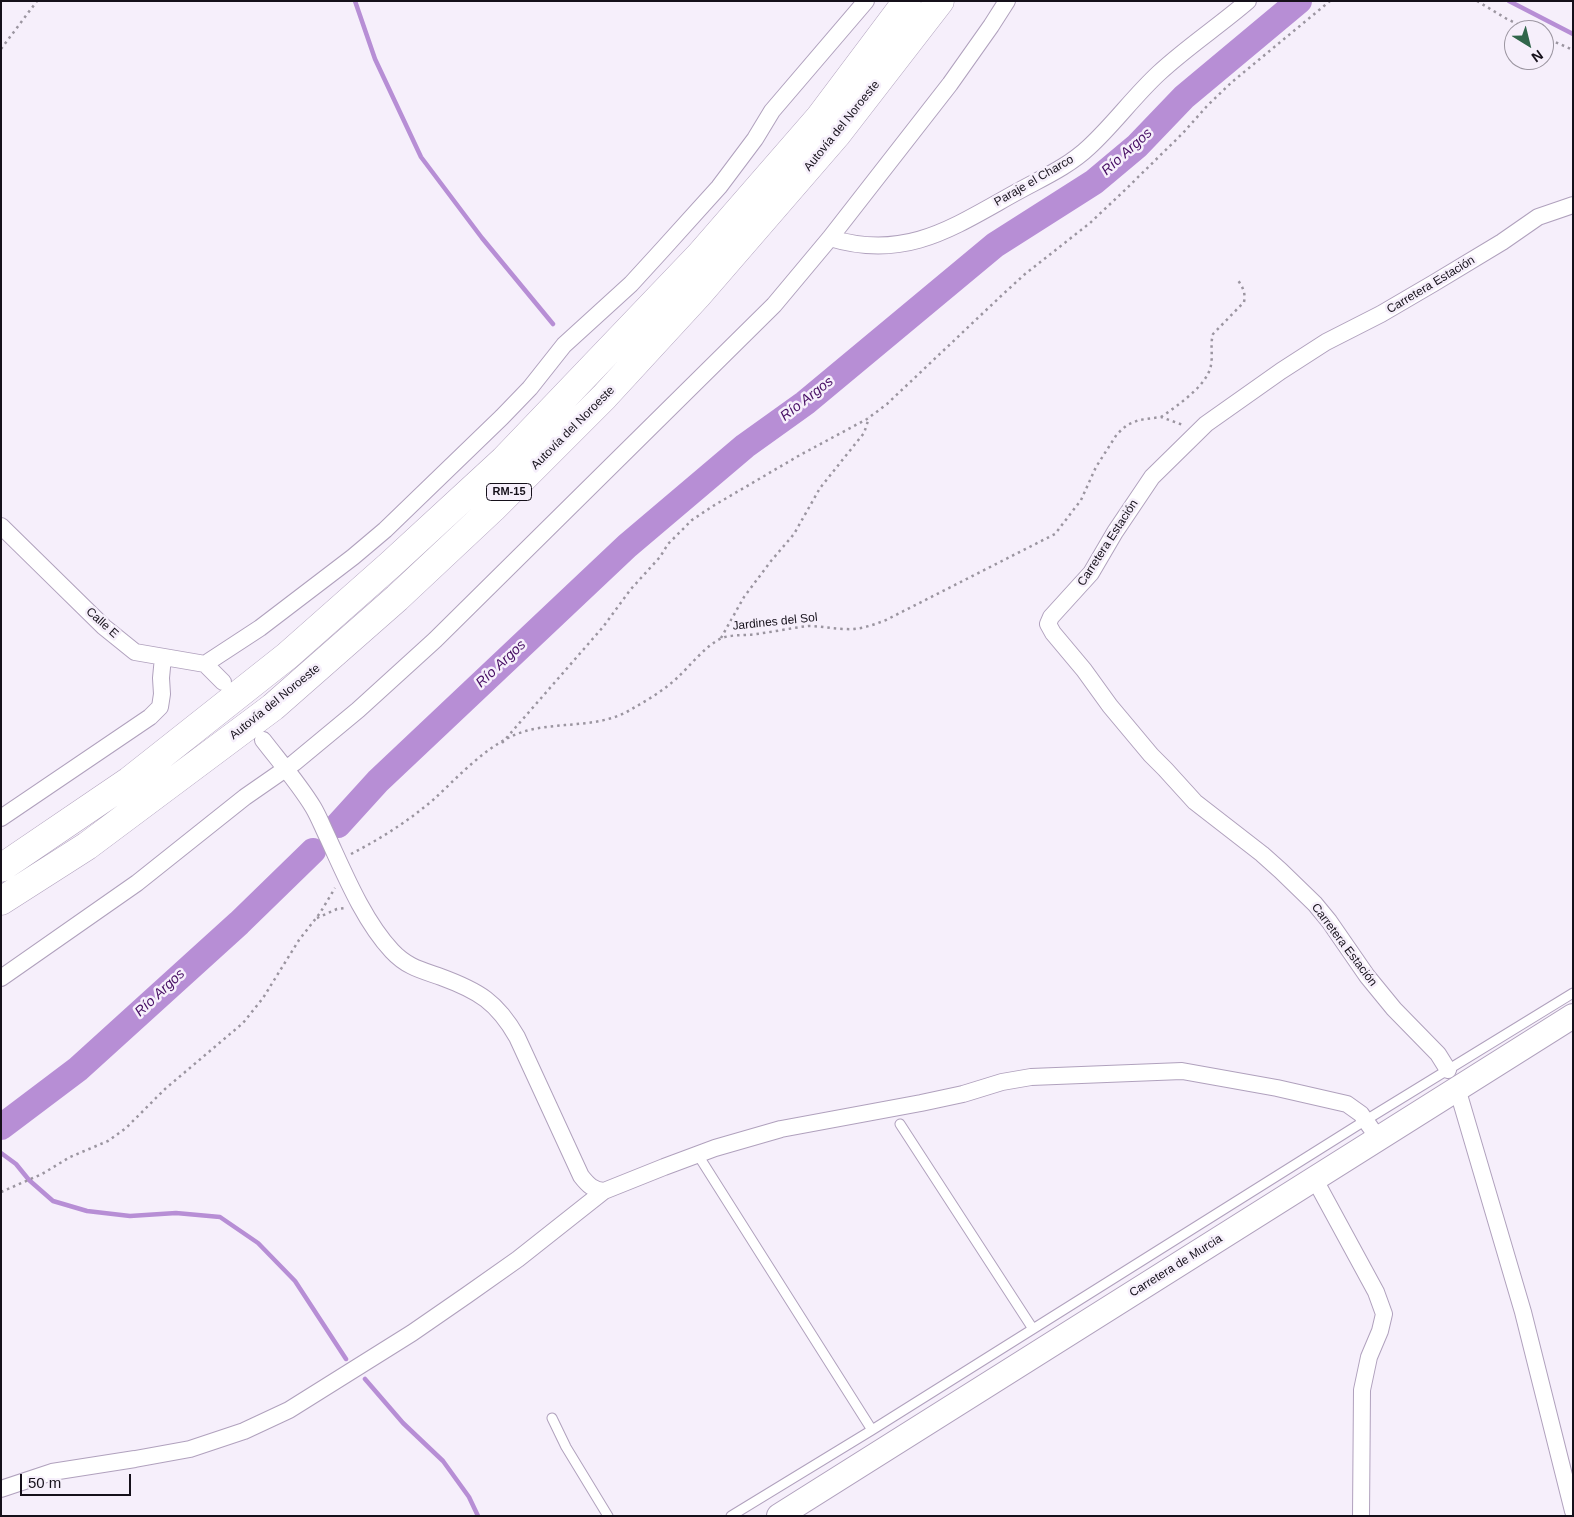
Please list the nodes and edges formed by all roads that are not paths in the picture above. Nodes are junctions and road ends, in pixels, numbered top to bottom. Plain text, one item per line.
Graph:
1 (866, 1) edge
2 (907, 1) edge
3 (940, 1) edge
4 (1006, 1) edge
5 (1248, 1) edge
6 (1573, 205) edge
7 (830, 238) junction
8 (1, 526) edge
9 (164, 657) junction
10 (205, 664) junction
11 (223, 682) dead end
12 (263, 740) dead end
13 (285, 769) junction
14 (1, 818) edge
15 (1, 868) edge
16 (1, 901) edge
17 (1, 978) edge
18 (1573, 993) edge
19 (1573, 1016) edge
20 (1452, 1079) junction
21 (900, 1124) dead end
22 (1372, 1129) junction
23 (698, 1155) junction
24 (1314, 1178) junction
25 (604, 1191) junction
26 (1033, 1329) junction
27 (552, 1418) dead end
28 (872, 1430) junction
29 (1, 1489) edge
30 (1573, 1511) edge
31 (608, 1516) edge
32 (731, 1516) edge
33 (779, 1516) edge
34 (1362, 1516) edge

1 - 10 street
2 - 15 highway, Autovía del Noroeste / RM-15
3 - 16 highway, Autovía del Noroeste / RM-15
4 - 7 street
5 - 7 street, Paraje el Charco
6 - 20 street, Carretera Estación
7 - 13 street
8 - 9 street, Calle E
9 - 10 street, Calle E
9 - 14 street
10 - 11 street
12 - 13 street
13 - 17 street
13 - 25 street
18 - 20 lane
19 - 20 main road, Carretera de Murcia
20 - 22 main road, Carretera de Murcia
20 - 30 street
21 - 26 lane
22 - 23 street
22 - 24 main road, Carretera de Murcia
22 - 26 lane
23 - 25 street
23 - 28 lane
24 - 33 main road, Carretera de Murcia
24 - 34 street
25 - 29 street
26 - 28 lane
27 - 31 lane
28 - 32 lane

